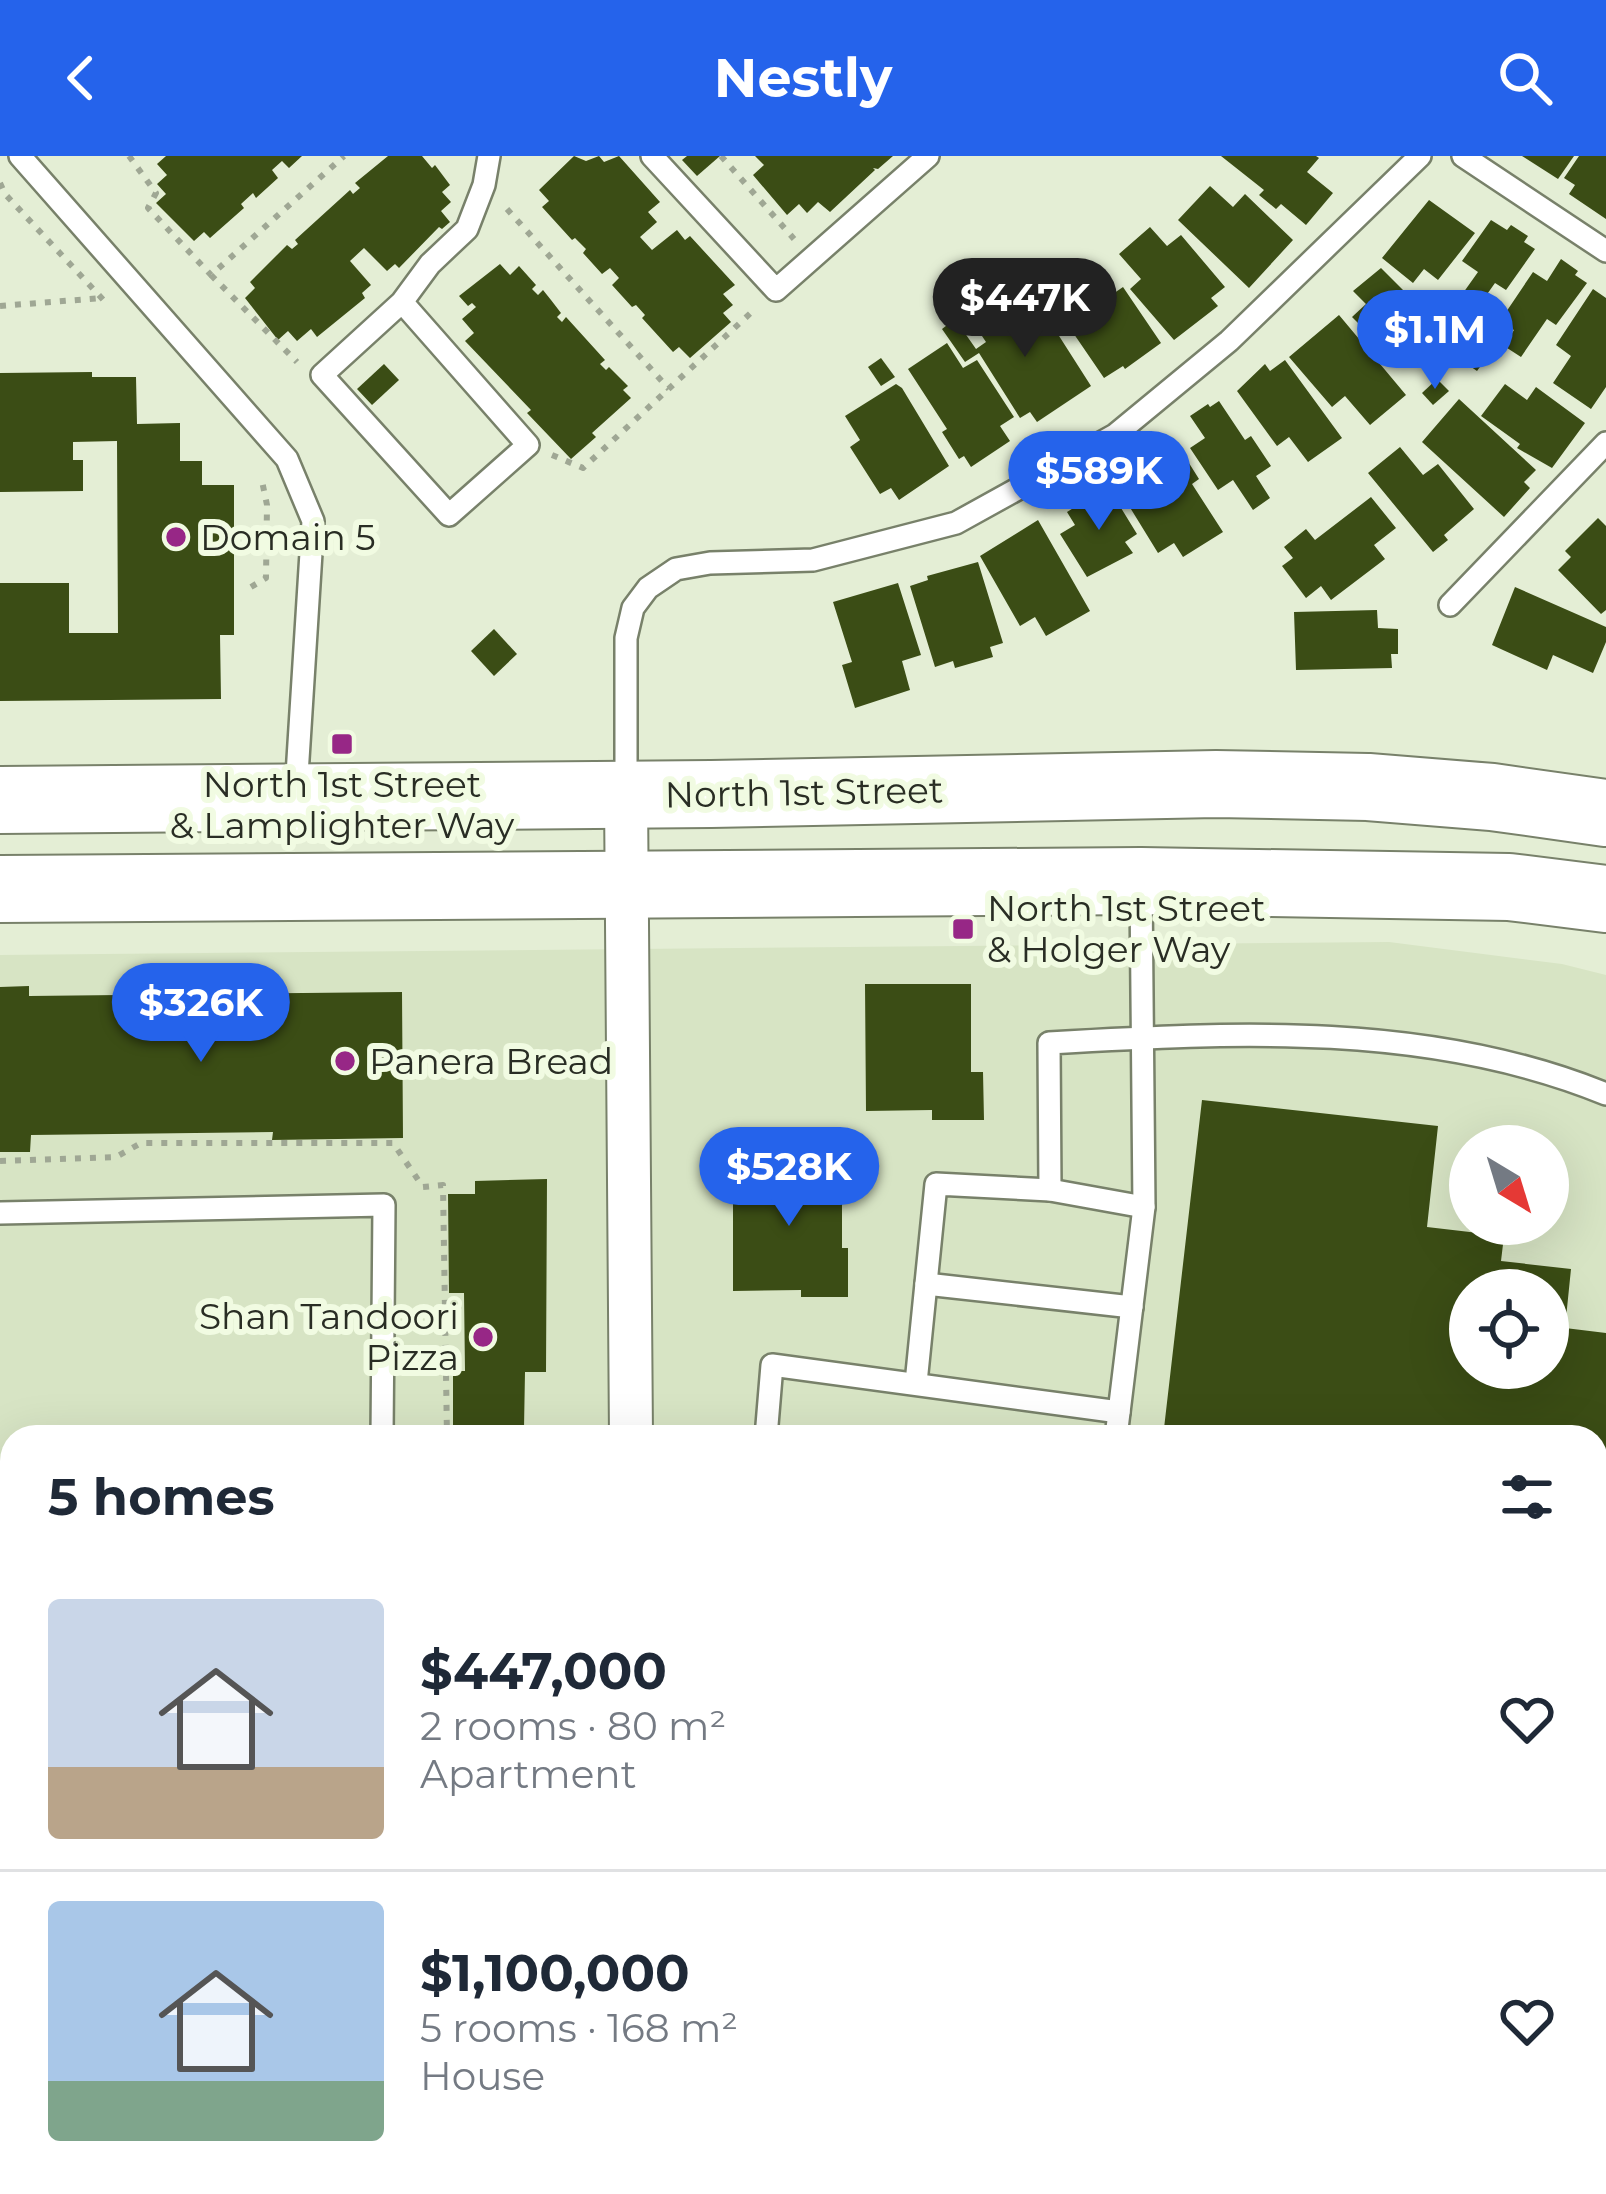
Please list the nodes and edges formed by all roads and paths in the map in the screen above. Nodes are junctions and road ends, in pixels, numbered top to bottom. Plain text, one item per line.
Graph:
1 (20, 156) edge
2 (129, 156) edge
3 (344, 156) edge
4 (489, 156) edge
5 (652, 156) edge
6 (721, 156) edge
7 (928, 156) edge
8 (1420, 156) edge
9 (1463, 156) edge
10 (0, 183) edge
11 (484, 185) junction
12 (1606, 251) edge
13 (812, 258) junction
14 (211, 275) junction
15 (776, 290) junction
16 (102, 298) junction
17 (402, 302) junction
18 (0, 306) edge
19 (117, 315) dead end
20 (322, 375) junction
21 (669, 389) junction
22 (1606, 443) edge
23 (528, 446) junction
24 (258, 462) dead end
25 (251, 587) dead end
26 (1450, 605) dead end
27 (626, 795) junction
28 (295, 798) junction
29 (0, 800) edge
30 (1606, 813) edge
31 (1142, 881) junction
32 (626, 882) junction
33 (0, 890) edge
34 (1606, 899) edge
35 (1144, 1038) junction
36 (1606, 1094) edge
37 (1050, 1190) junction
38 (1144, 1208) junction
39 (0, 1213) edge
40 (926, 1284) junction
41 (1132, 1307) junction
42 (916, 1383) junction
43 (1119, 1412) junction
44 (382, 1425) edge
45 (631, 1425) edge
46 (767, 1425) edge
47 (1117, 1425) edge

1 - 28 lane
2 - 14 path
3 - 14 path
4 - 11 lane
5 - 15 lane
6 - 13 path
7 - 13 lane
8 - 27 lane
9 - 12 lane
10 - 16 path
11 - 17 lane
11 - 21 path
13 - 15 lane
14 - 20 path
15 - 21 path
16 - 18 path
16 - 19 path
17 - 20 lane
17 - 23 lane
20 - 23 lane
21 - 23 path
22 - 26 lane
24 - 25 path
27 - 28 main road, North 1st Street
27 - 30 main road, North 1st Street
27 - 32 street
28 - 29 main road, North 1st Street
31 - 32 main road
31 - 34 main road
31 - 35 lane
32 - 33 main road
32 - 45 street
35 - 36 lane
35 - 37 lane
35 - 38 lane
37 - 38 lane
37 - 40 lane
38 - 41 lane
39 - 44 lane
40 - 41 lane
40 - 42 lane
41 - 43 lane
42 - 43 lane
42 - 46 lane
43 - 47 lane

